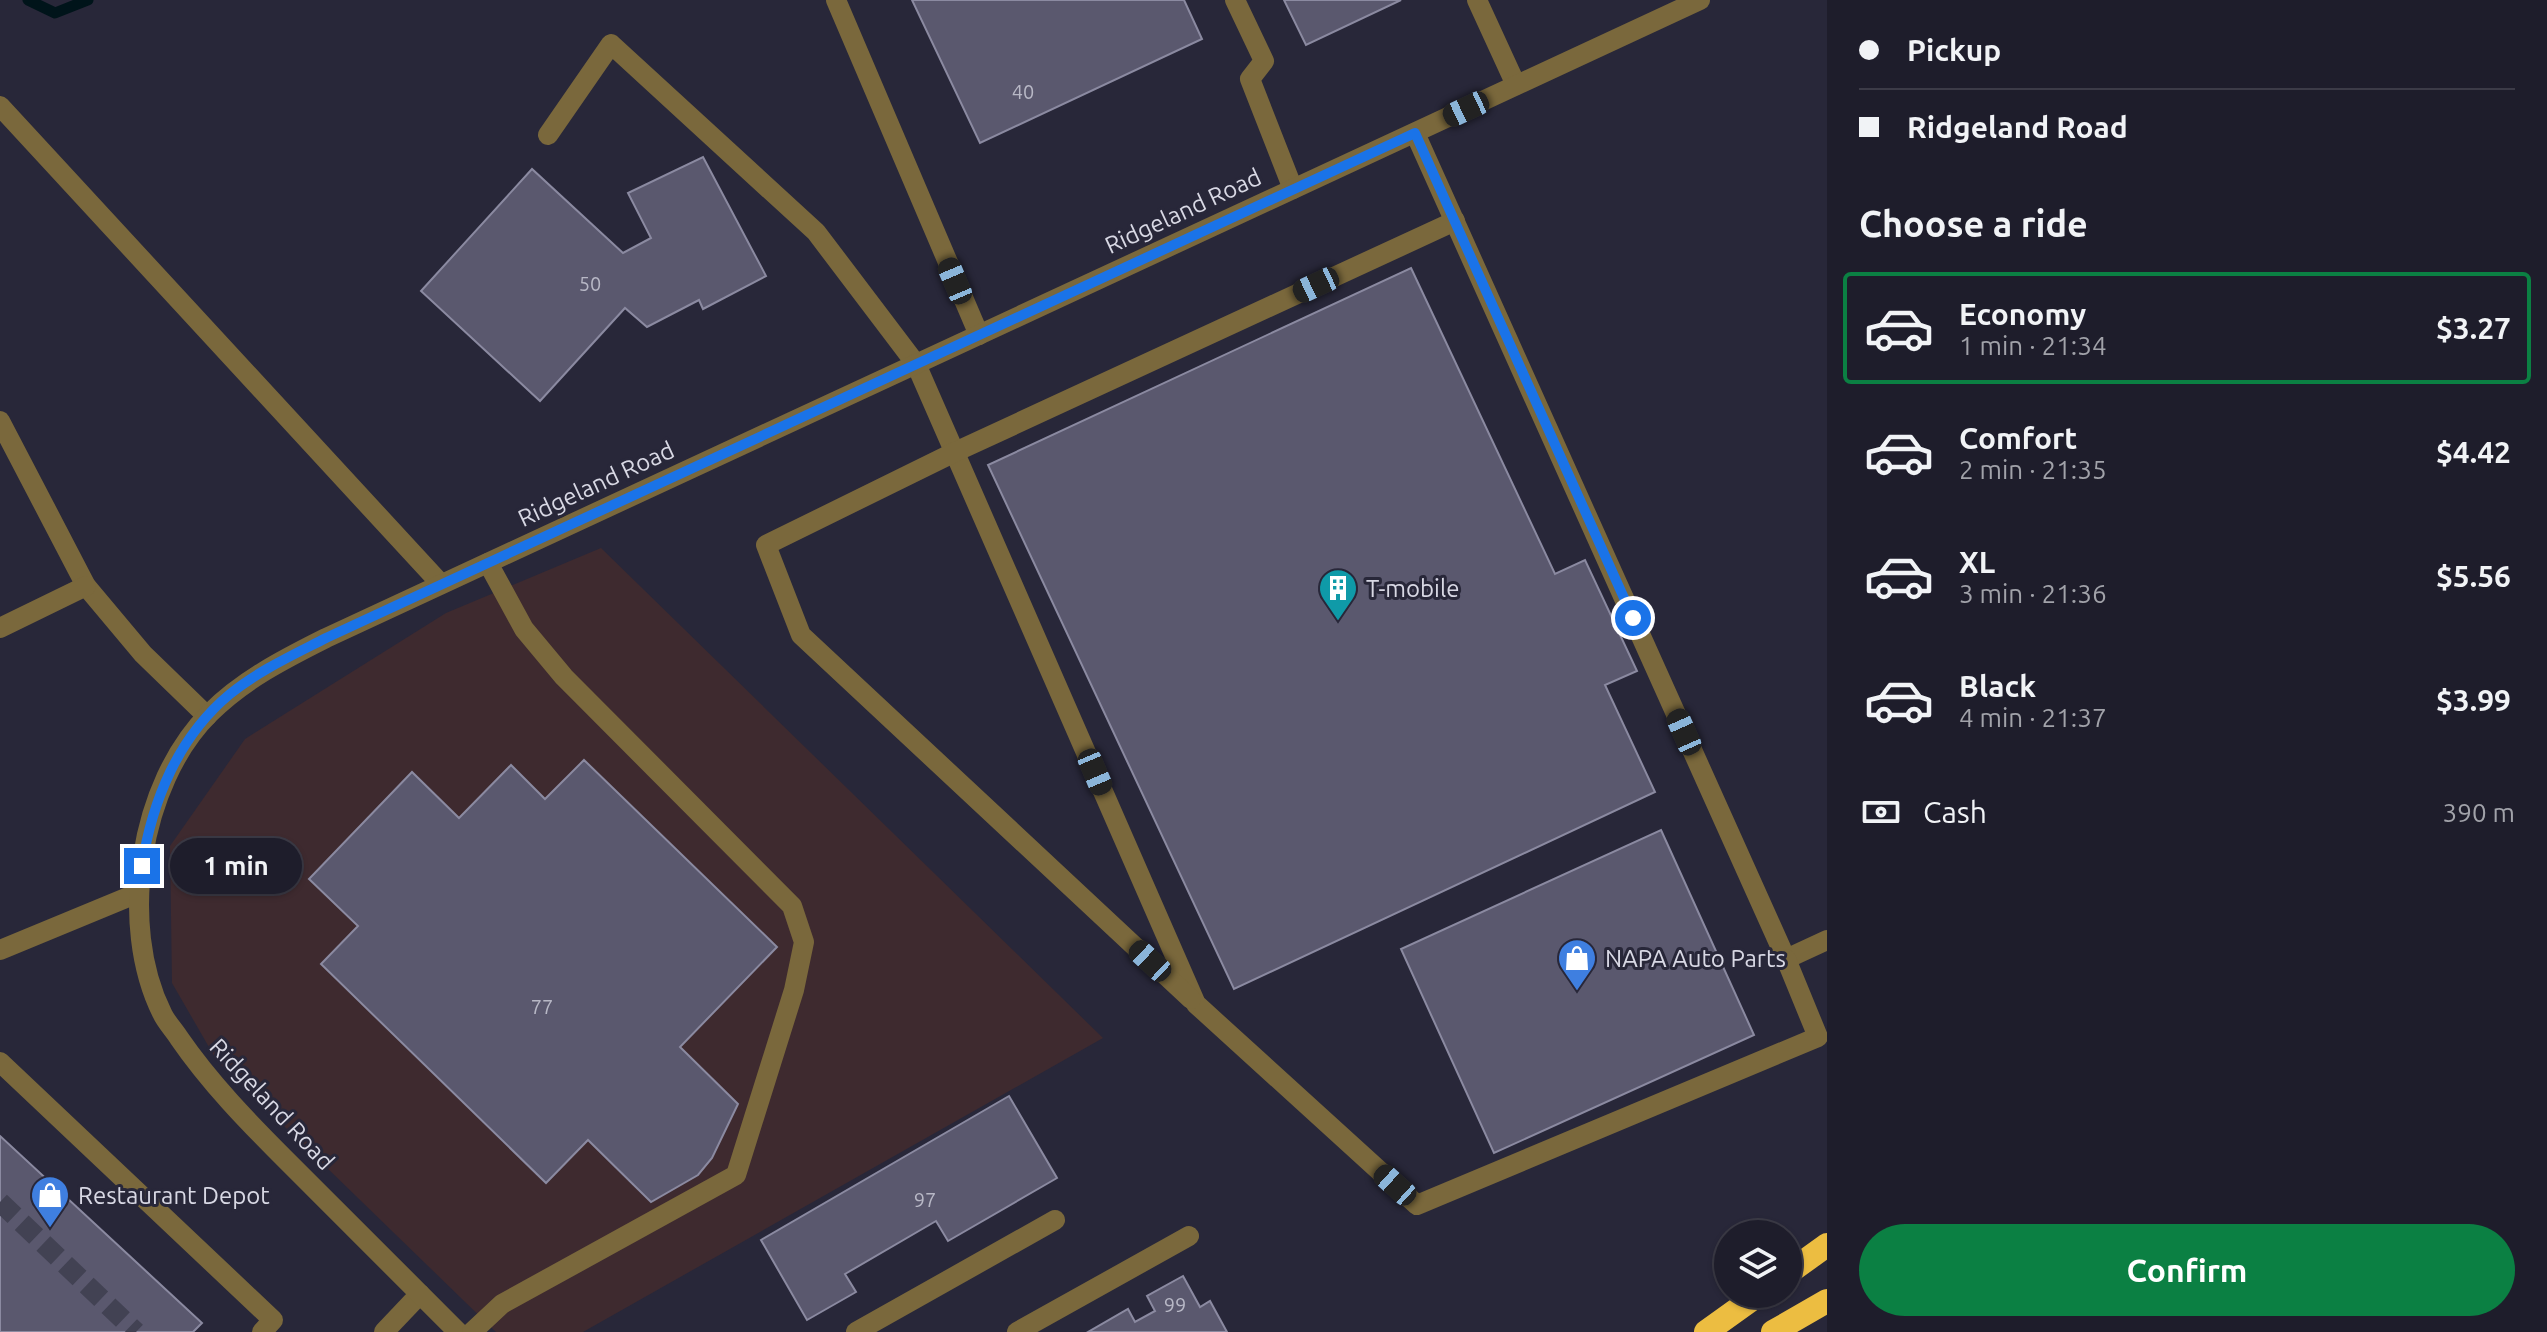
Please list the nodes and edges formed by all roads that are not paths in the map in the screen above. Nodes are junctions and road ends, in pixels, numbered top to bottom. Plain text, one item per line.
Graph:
1 (836, 0) edge
2 (1235, 0) edge
3 (1477, 0) edge
4 (1700, 0) edge
5 (1516, 85) junction
6 (0, 106) edge
7 (1415, 133) junction
8 (548, 135) dead end
9 (1293, 189) junction
10 (1455, 221) junction
11 (979, 335) junction
12 (916, 364) junction
13 (0, 421) edge
14 (955, 452) junction
15 (488, 563) junction
16 (441, 584) junction
17 (86, 586) junction
18 (0, 628) edge
19 (207, 716) junction
20 (138, 893) junction
21 (1827, 940) edge
22 (0, 950) edge
23 (1786, 959) junction
24 (1196, 1004) junction
25 (0, 1062) edge
26 (1055, 1220) dead end
27 (1189, 1236) dead end
28 (1827, 1245) edge
29 (1802, 1263) edge
30 (420, 1294) junction
31 (1827, 1301) edge
32 (1739, 1308) edge
33 (262, 1332) edge
34 (384, 1332) edge
35 (458, 1332) edge
36 (472, 1332) edge
37 (856, 1332) edge
38 (1017, 1332) edge
39 (1706, 1332) edge
40 (1773, 1332) edge

1 - 11 street
2 - 9 street
3 - 5 street
4 - 5 street, Ridgeland Road
5 - 7 street, Ridgeland Road
6 - 16 street
7 - 9 street, Ridgeland Road
7 - 10 street
8 - 12 street
9 - 11 street, Ridgeland Road
10 - 14 street
10 - 23 street
11 - 12 street, Ridgeland Road
12 - 14 street
12 - 15 street, Ridgeland Road
13 - 17 street
14 - 24 street
14 - 24 street
15 - 16 street, Ridgeland Road
15 - 36 street
16 - 19 street, Ridgeland Road
17 - 18 street
17 - 19 street
19 - 20 street, Ridgeland Road
20 - 22 street
20 - 30 street, Ridgeland Road
21 - 23 street
23 - 24 street
25 - 33 street
26 - 37 street
27 - 38 street
28 - 29 highway
30 - 34 street
30 - 35 street, Ridgeland Road
31 - 40 highway
32 - 39 highway

